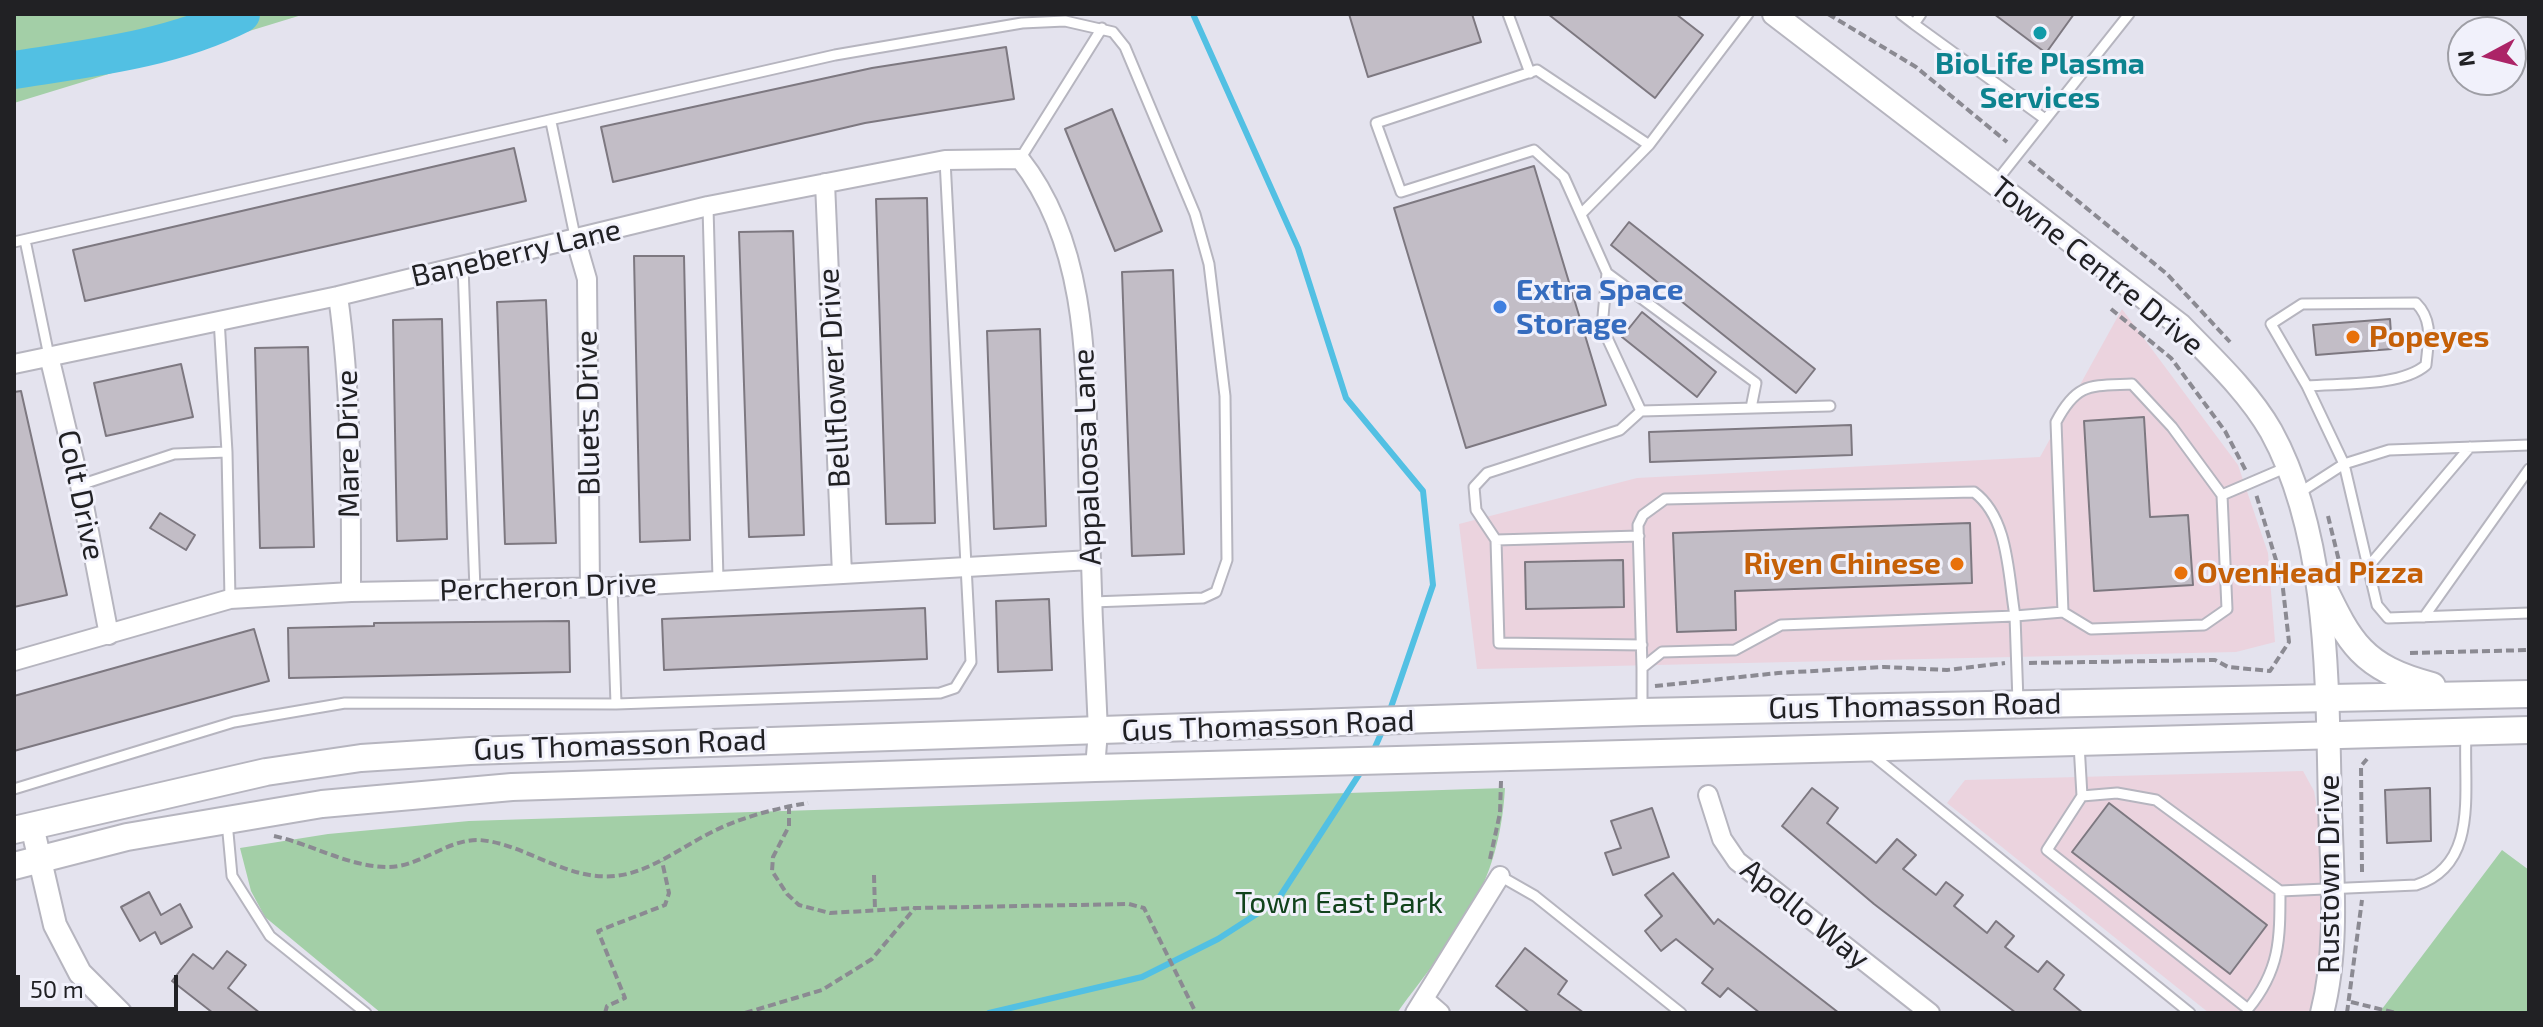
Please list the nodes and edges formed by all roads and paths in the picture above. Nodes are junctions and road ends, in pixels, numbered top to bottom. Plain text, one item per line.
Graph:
1 (1508, 14) edge
2 (1748, 14) edge
3 (1774, 14) edge
4 (1901, 14) edge
5 (1921, 14) edge
6 (2129, 14) edge
7 (1914, 24) junction
8 (1102, 28) junction
9 (1530, 73) junction
10 (2045, 119) junction
11 (551, 122) junction
12 (1649, 145) junction
13 (1020, 159) junction
14 (945, 160) junction
15 (825, 183) junction
16 (1995, 183) junction
17 (708, 206) junction
18 (1581, 214) junction
19 (19, 241) edge
20 (576, 241) junction
21 (463, 264) junction
22 (1607, 273) junction
23 (338, 296) junction
24 (219, 319) junction
25 (49, 356) junction
26 (14, 364) edge
27 (2307, 386) junction
28 (1830, 406) dead end
29 (1751, 408) junction
30 (1641, 411) junction
31 (2529, 445) edge
32 (2470, 447) junction
33 (227, 452) junction
34 (2344, 464) junction
35 (2285, 468) junction
36 (2529, 469) edge
37 (80, 485) junction
38 (2222, 495) junction
39 (2296, 495) junction
40 (1639, 536) junction
41 (1496, 540) junction
42 (1091, 560) junction
43 (967, 564) junction
44 (2368, 567) junction
45 (842, 574) junction
46 (2318, 577) junction
47 (718, 579) junction
48 (590, 587) junction
49 (612, 587) junction
50 (475, 590) junction
51 (351, 592) junction
52 (230, 599) junction
53 (1092, 602) junction
54 (2063, 612) junction
55 (2529, 613) edge
56 (2015, 616) junction
57 (2424, 617) junction
58 (109, 635) junction
59 (1642, 645) junction
60 (14, 661) edge
61 (2018, 663) junction
62 (1642, 668) junction
63 (2270, 671) dead end
64 (2529, 694) edge
65 (2466, 695) junction
66 (2326, 697) junction
67 (1641, 699) junction
68 (616, 704) junction
69 (2018, 705) junction
70 (1863, 707) junction
71 (2529, 730) edge
72 (1098, 731) junction
73 (2466, 732) junction
74 (2327, 735) junction
75 (2078, 742) junction
76 (1864, 747) junction
77 (1095, 768) junction
78 (1501, 779) dead end
79 (14, 789) edge
80 (1708, 795) dead end
81 (2082, 796) junction
82 (815, 802) dead end
83 (789, 806) junction
84 (226, 819) junction
85 (23, 828) edge
86 (265, 834) dead end
87 (40, 858) junction
88 (662, 861) junction
89 (14, 866) edge
90 (1494, 871) junction
91 (874, 875) dead end
92 (2333, 890) junction
93 (2280, 891) junction
94 (915, 908) junction
95 (875, 910) junction
96 (2351, 1002) dead end
97 (1420, 1007) edge
98 (120, 1013) edge
99 (366, 1013) edge
100 (605, 1013) edge
101 (745, 1013) edge
102 (1196, 1013) edge
103 (1440, 1013) edge
104 (1681, 1013) edge
105 (1930, 1013) edge
106 (2190, 1013) edge
107 (2322, 1013) edge
108 (2396, 1013) edge

1 - 9 lane
2 - 12 lane
3 - 16 street, Towne Centre Drive
4 - 7 lane
5 - 7 lane
6 - 10 lane
7 - 10 lane
8 - 11 lane
8 - 13 lane
8 - 53 lane
9 - 12 lane
9 - 18 lane
10 - 16 lane
11 - 19 lane
11 - 20 lane
12 - 18 lane
13 - 14 street, Baneberry Lane
13 - 42 street, Appaloosa Lane
14 - 15 street, Baneberry Lane
14 - 43 lane
15 - 17 street, Baneberry Lane
15 - 45 street, Bellflower Drive
16 - 35 street, Towne Centre Drive
17 - 20 street, Baneberry Lane
17 - 47 lane
18 - 22 lane
19 - 25 lane
20 - 21 street, Baneberry Lane
20 - 48 street, Bluets Drive
21 - 23 street, Baneberry Lane
21 - 50 lane
22 - 29 lane
22 - 30 lane
23 - 24 street, Baneberry Lane
23 - 51 street, Mare Drive
24 - 25 street, Baneberry Lane
24 - 33 lane
25 - 26 street, Baneberry Lane
25 - 37 street, Colt Drive
27 - 27 lane
27 - 34 lane
28 - 29 lane
29 - 30 lane
30 - 41 lane
31 - 32 lane
32 - 34 lane
32 - 44 lane
33 - 37 lane
33 - 52 lane
34 - 39 lane
34 - 44 lane
35 - 38 lane
35 - 39 street, Towne Centre Drive
36 - 57 lane
37 - 58 street, Colt Drive
38 - 54 lane
38 - 54 lane
39 - 46 street, Towne Centre Drive
40 - 41 lane
40 - 56 lane
40 - 59 lane
41 - 59 lane
42 - 43 street, Percheron Drive
42 - 53 street, Appaloosa Lane
43 - 45 street, Percheron Drive
43 - 68 lane
44 - 57 lane
45 - 47 street, Percheron Drive
46 - 65 main road
46 - 66 street, Towne Centre Drive
47 - 49 street, Percheron Drive
48 - 49 street, Percheron Drive
48 - 50 street, Percheron Drive
49 - 68 lane
50 - 51 street, Percheron Drive
51 - 52 street, Percheron Drive
52 - 58 street, Percheron Drive
53 - 72 street, Appaloosa Lane
54 - 56 lane
55 - 57 lane
56 - 61 lane
56 - 62 lane
58 - 60 street, Percheron Drive
59 - 62 lane
61 - 63 path
61 - 67 path
61 - 69 lane
62 - 67 lane
64 - 65 main road, Gus Thomasson Road
65 - 66 main road, Gus Thomasson Road
66 - 69 main road, Gus Thomasson Road
66 - 74 street, Towne Centre Drive
67 - 70 main road, Gus Thomasson Road
67 - 72 main road, Gus Thomasson Road
68 - 79 lane
69 - 70 main road, Gus Thomasson Road
70 - 76 main road
71 - 73 main road, Gus Thomasson Road
72 - 77 street, Appaloosa Lane
72 - 85 main road, Gus Thomasson Road
73 - 74 main road, Gus Thomasson Road
73 - 92 lane
74 - 75 main road, Gus Thomasson Road
74 - 92 street, Rustown Drive
75 - 76 main road, Gus Thomasson Road
75 - 81 lane
76 - 77 main road, Gus Thomasson Road
76 - 106 lane
77 - 84 main road, Gus Thomasson Road
78 - 90 path
80 - 105 street, Apollo Way
81 - 93 lane
81 - 93 lane
82 - 83 path
83 - 88 path
83 - 95 path
84 - 87 main road, Gus Thomasson Road
84 - 99 lane
85 - 87 street
86 - 88 path
87 - 89 main road, Gus Thomasson Road
87 - 98 street
88 - 100 path
90 - 97 street
90 - 104 lane
91 - 95 path
92 - 93 lane
92 - 107 street, Rustown Drive
94 - 95 path
94 - 101 path
94 - 102 path
96 - 108 path
97 - 103 street

